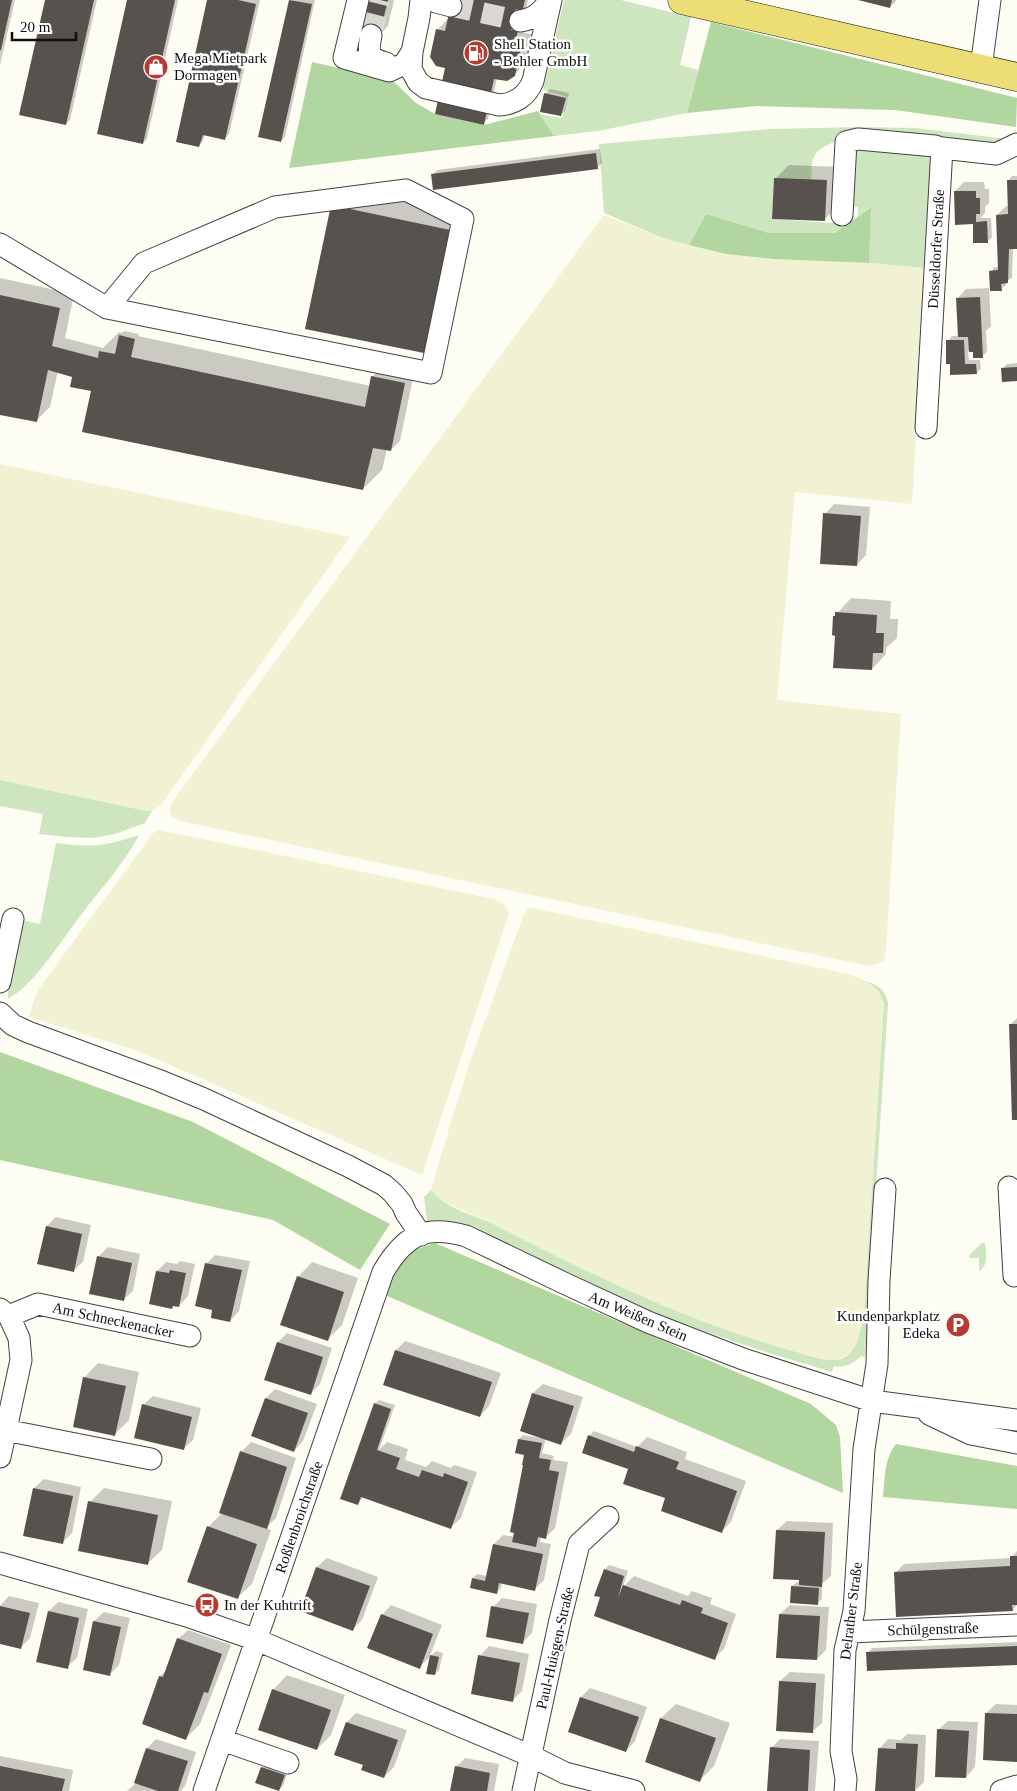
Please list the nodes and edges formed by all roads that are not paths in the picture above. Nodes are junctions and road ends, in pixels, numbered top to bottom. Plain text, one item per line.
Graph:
1 (358, 0) edge
2 (421, 0) edge
3 (550, 0) edge
4 (682, 0) edge
5 (990, 0) edge
6 (520, 21) tunnel mouth
7 (371, 35) tunnel mouth
8 (412, 52) junction
9 (980, 68) junction
10 (389, 71) junction
11 (1017, 77) edge
12 (1017, 144) edge
13 (942, 148) junction
14 (842, 215) dead end
15 (0, 244) edge
16 (107, 308) junction
17 (926, 428) dead end
18 (13, 919) dead end
19 (0, 982) edge
20 (0, 1013) edge
21 (1009, 1188) dead end
22 (885, 1190) dead end
23 (421, 1235) junction
24 (383, 1272) joint
25 (1014, 1276) dead end
26 (4, 1313) edge
27 (190, 1336) dead end
28 (872, 1400) junction
29 (913, 1407) junction
30 (1017, 1420) edge
31 (5, 1430) junction
32 (1017, 1443) edge
33 (0, 1457) edge
34 (151, 1459) dead end
35 (608, 1518) dead end
36 (0, 1563) edge
37 (1017, 1625) edge
38 (849, 1632) junction
39 (257, 1640) junction
40 (222, 1740) junction
41 (531, 1756) junction
42 (288, 1763) dead end
43 (1017, 1786) edge
44 (204, 1791) edge
45 (523, 1791) edge
46 (634, 1791) edge
47 (845, 1791) edge
48 (1001, 1791) edge

1 - 10 street
2 - 8 street
3 - 6 street
3 - 8 street
4 - 9 main road
5 - 9 street
7 - 10 street
8 - 10 street
9 - 11 main road
12 - 13 street
13 - 14 street
13 - 17 street, Düsseldorfer Straße
15 - 16 street
16 - 16 street
18 - 19 street
20 - 23 street
21 - 25 street
22 - 28 street, Delrather Straße
23 - 24 street, Am Weißen Stein
23 - 28 street, Am Weißen Stein
24 - 39 street, Roßlenbroichstraße
26 - 27 street, Am Schneckenacker
26 - 31 street, Am Schneckenacker
28 - 29 street, Am Weißen Stein
28 - 38 street, Delrather Straße
29 - 30 street, Am Weißen Stein
29 - 32 street, Am Weißen Stein
31 - 33 street, Am Schneckenacker
31 - 34 street
35 - 41 street, Paul-Huisgen-Straße
36 - 39 street
37 - 38 street, Schülgenstraße
38 - 47 street, Delrather Straße
39 - 40 street, Roßlenbroichstraße
39 - 41 street
40 - 42 street
40 - 44 street, Roßlenbroichstraße
41 - 45 street, Paul-Huisgen-Straße
41 - 46 street
43 - 48 street

